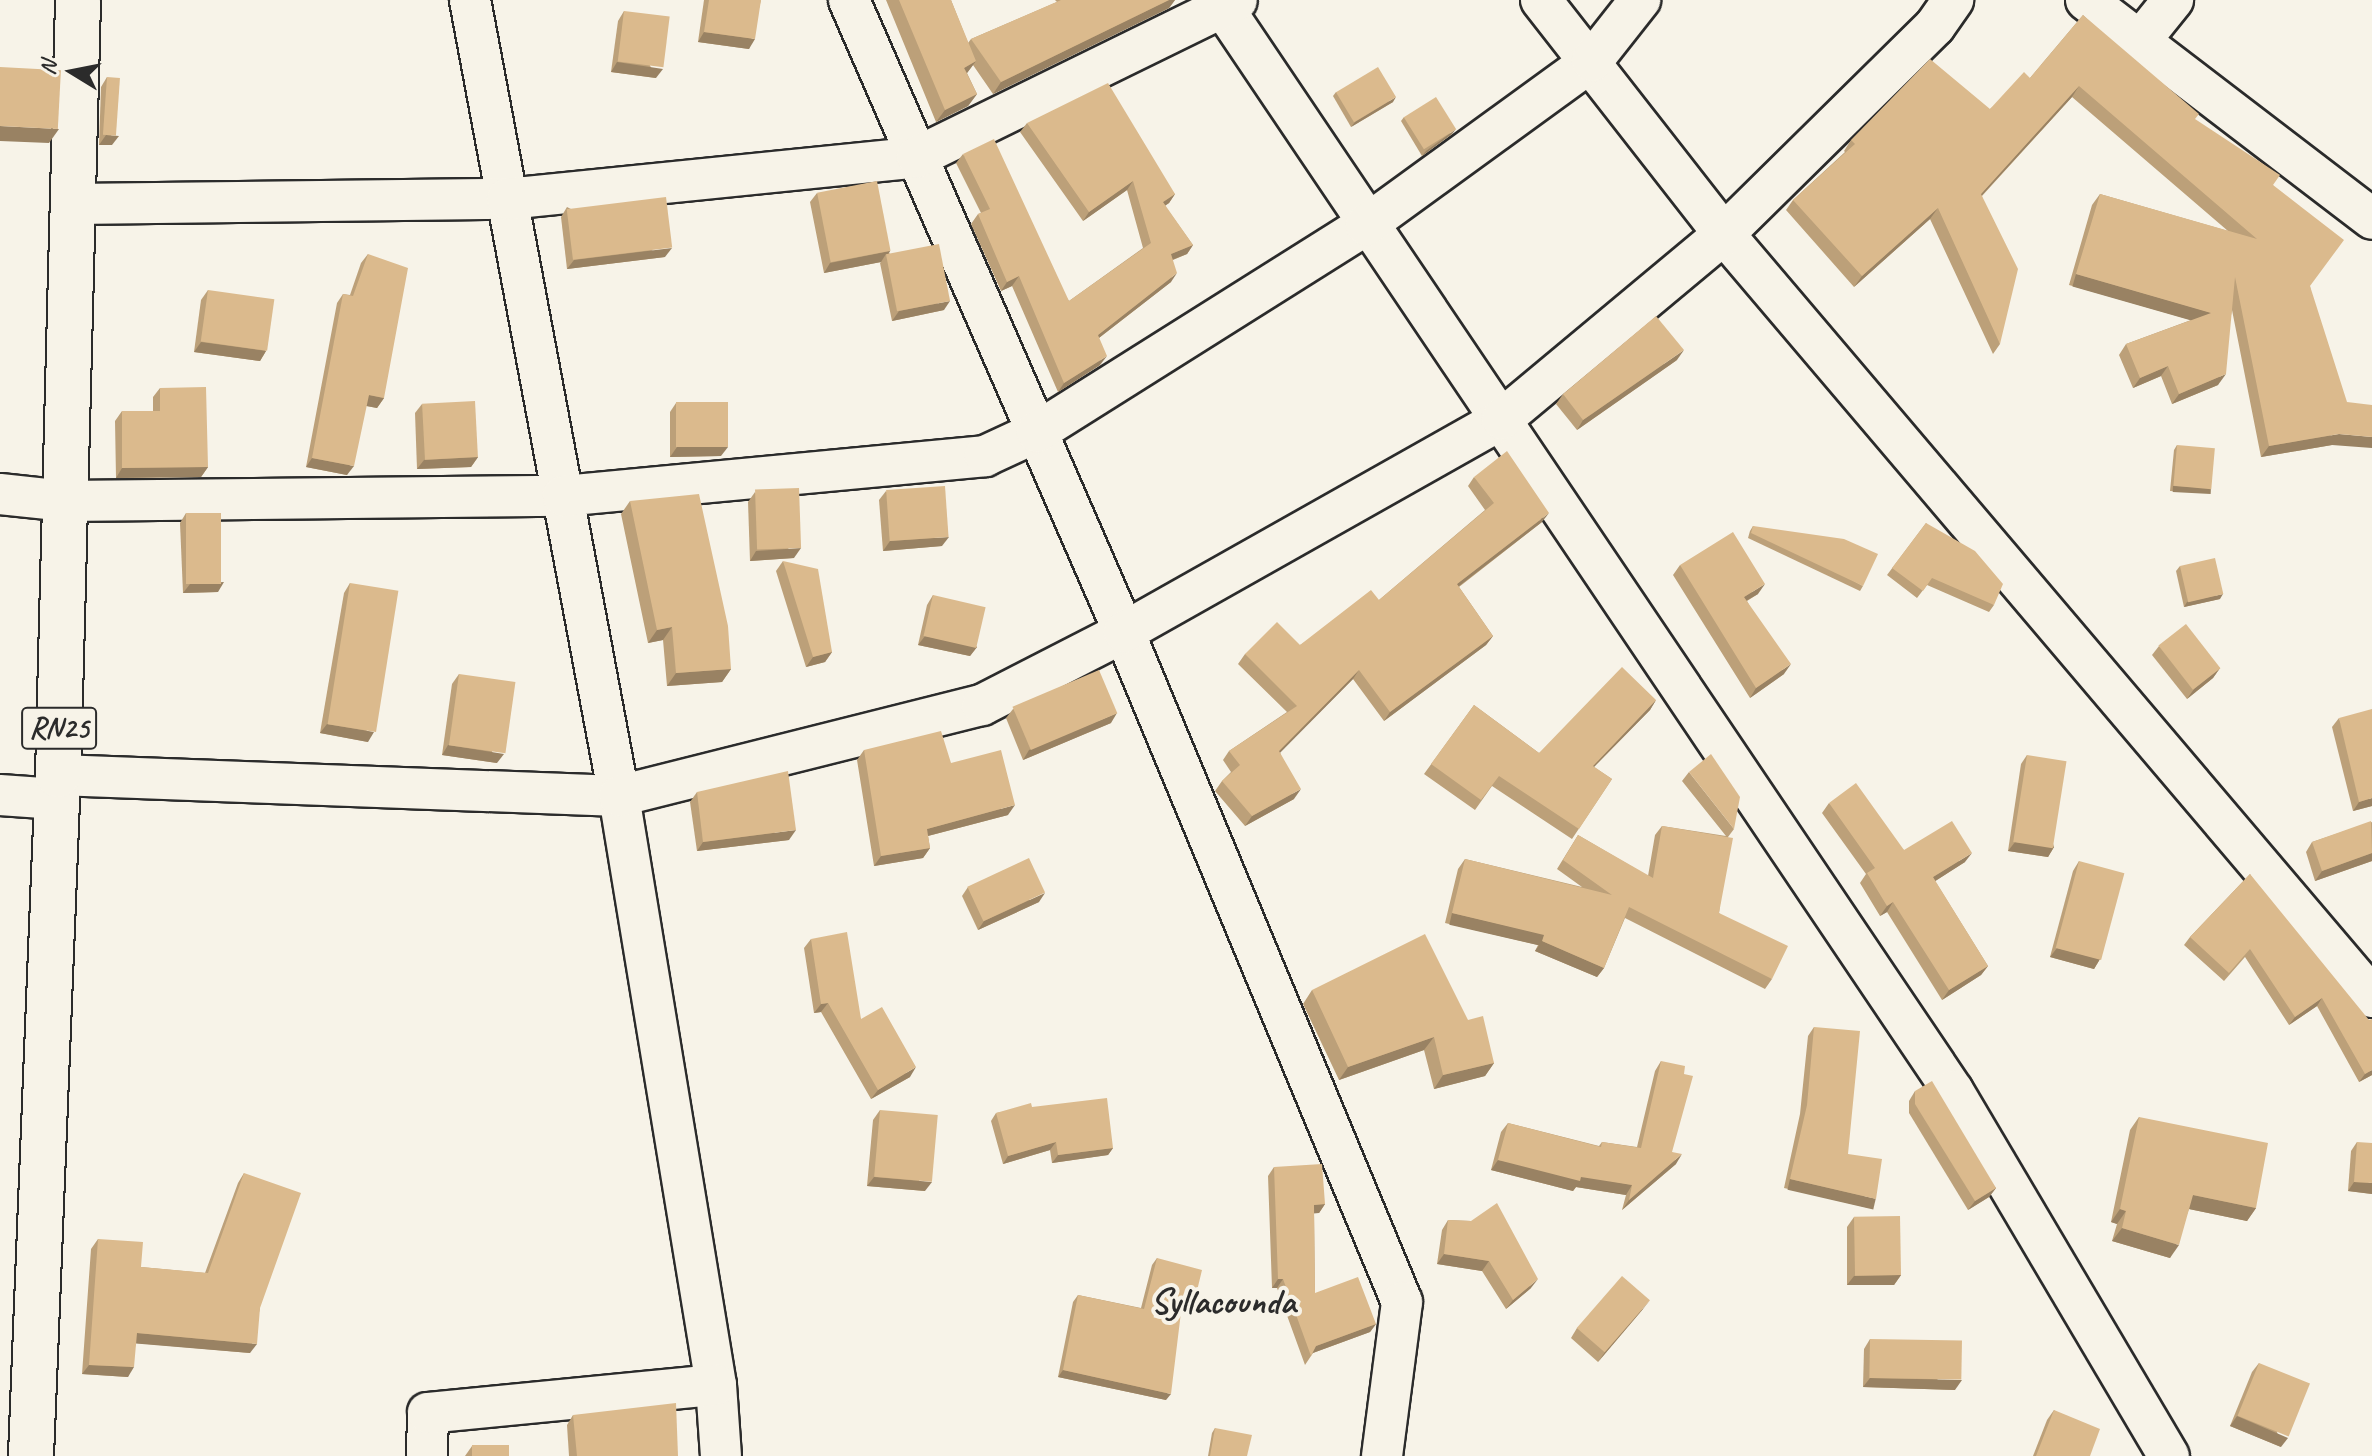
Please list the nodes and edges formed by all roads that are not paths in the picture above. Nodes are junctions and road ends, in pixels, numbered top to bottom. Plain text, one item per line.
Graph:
1 (78, 0) edge
2 (470, 0) edge
3 (849, 0) edge
4 (1541, 0) edge
5 (1640, 0) edge
6 (1953, 0) edge
7 (2086, 0) edge
8 (2173, 0) edge
9 (1226, 3) edge
10 (2140, 41) junction
11 (1592, 61) junction
12 (917, 157) junction
13 (507, 199) junction
14 (73, 204) junction
15 (2372, 219) edge
16 (1366, 225) junction
17 (1724, 234) junction
18 (1502, 419) junction
19 (1037, 432) junction
20 (0, 494) edge
21 (563, 496) junction
22 (65, 501) junction
23 (1124, 632) junction
24 (58, 787) junction
25 (0, 795) edge
26 (619, 796) junction
27 (2372, 997) edge
28 (716, 1385) junction
29 (31, 1456) edge
30 (427, 1456) edge
31 (721, 1456) edge
32 (1382, 1456) edge
33 (2169, 1456) edge

1 - 14 main road, RN25
2 - 13 street
3 - 12 street
4 - 11 street
5 - 11 street
6 - 17 street
7 - 10 street
8 - 10 street
9 - 12 street
9 - 16 street
10 - 15 street
11 - 16 street
11 - 17 street
12 - 13 street
12 - 19 street
13 - 14 street
13 - 21 street
14 - 22 main road, RN25
16 - 18 street
16 - 19 street
17 - 18 street
17 - 27 street
18 - 23 street
18 - 33 street
19 - 21 street
19 - 23 street
20 - 22 street
21 - 22 street
21 - 26 street
22 - 24 main road, RN25
23 - 26 street
23 - 32 street
24 - 25 street
24 - 26 street
24 - 29 main road, RN25
26 - 28 street
28 - 30 street
28 - 31 street

